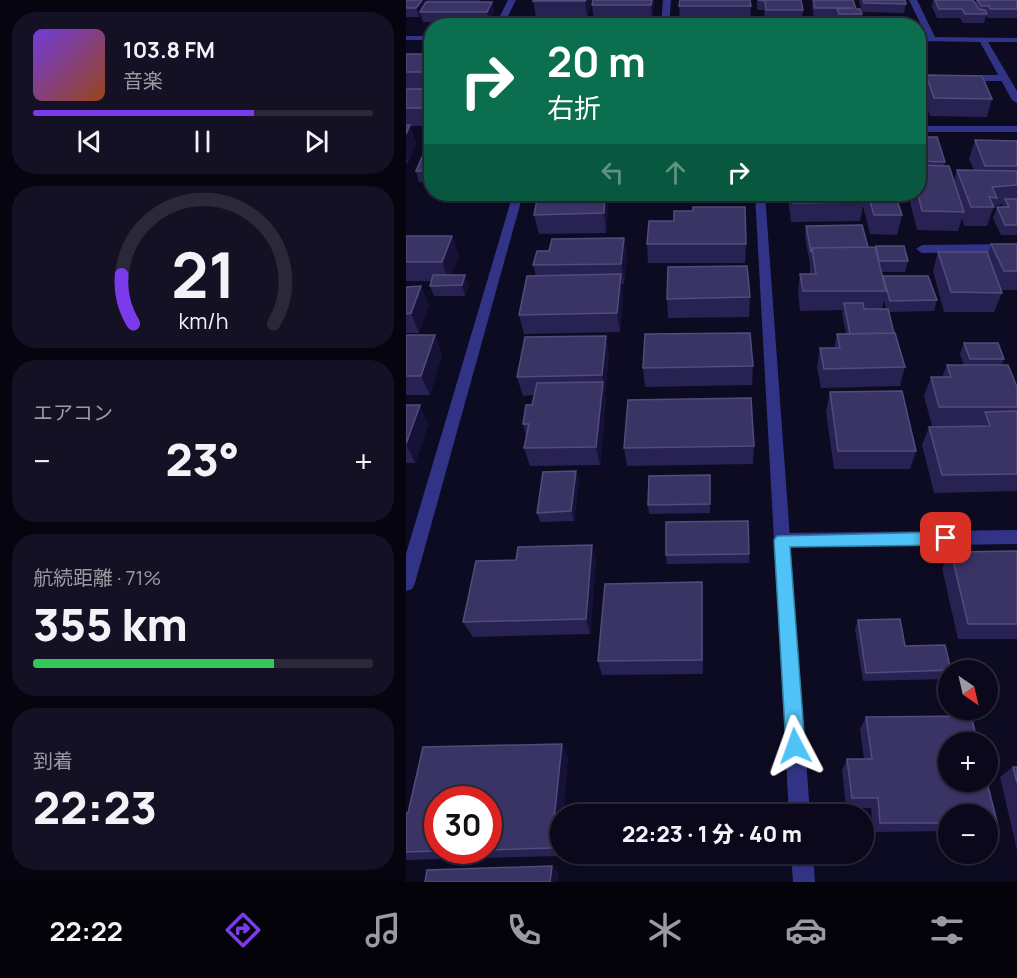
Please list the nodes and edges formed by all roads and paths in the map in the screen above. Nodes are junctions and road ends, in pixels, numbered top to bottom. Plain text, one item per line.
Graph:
1 (512, 0) edge
2 (667, 0) edge
3 (913, 0) edge
4 (503, 18) edge
5 (666, 18) edge
6 (922, 18) edge
7 (926, 27) edge
8 (406, 38) edge
9 (424, 38) edge
10 (926, 39) edge
11 (932, 39) junction
12 (983, 40) junction
13 (1016, 40) edge
14 (926, 78) edge
15 (1004, 78) junction
16 (1016, 100) edge
17 (926, 129) edge
18 (1016, 129) edge
19 (516, 201) edge
20 (760, 201) edge
21 (1016, 248) edge
22 (922, 249) dead end
23 (1016, 537) edge
24 (782, 540) junction
25 (406, 583) edge
26 (799, 804) edge
27 (803, 864) edge
28 (804, 882) edge

1 - 4 street
2 - 5 street
3 - 6 street
7 - 11 street
8 - 9 street
10 - 11 street
11 - 12 street
12 - 13 street
12 - 15 street
14 - 15 street
15 - 16 street
17 - 18 street
19 - 25 street
20 - 24 street
21 - 22 street
23 - 24 street
24 - 26 street
27 - 28 street

